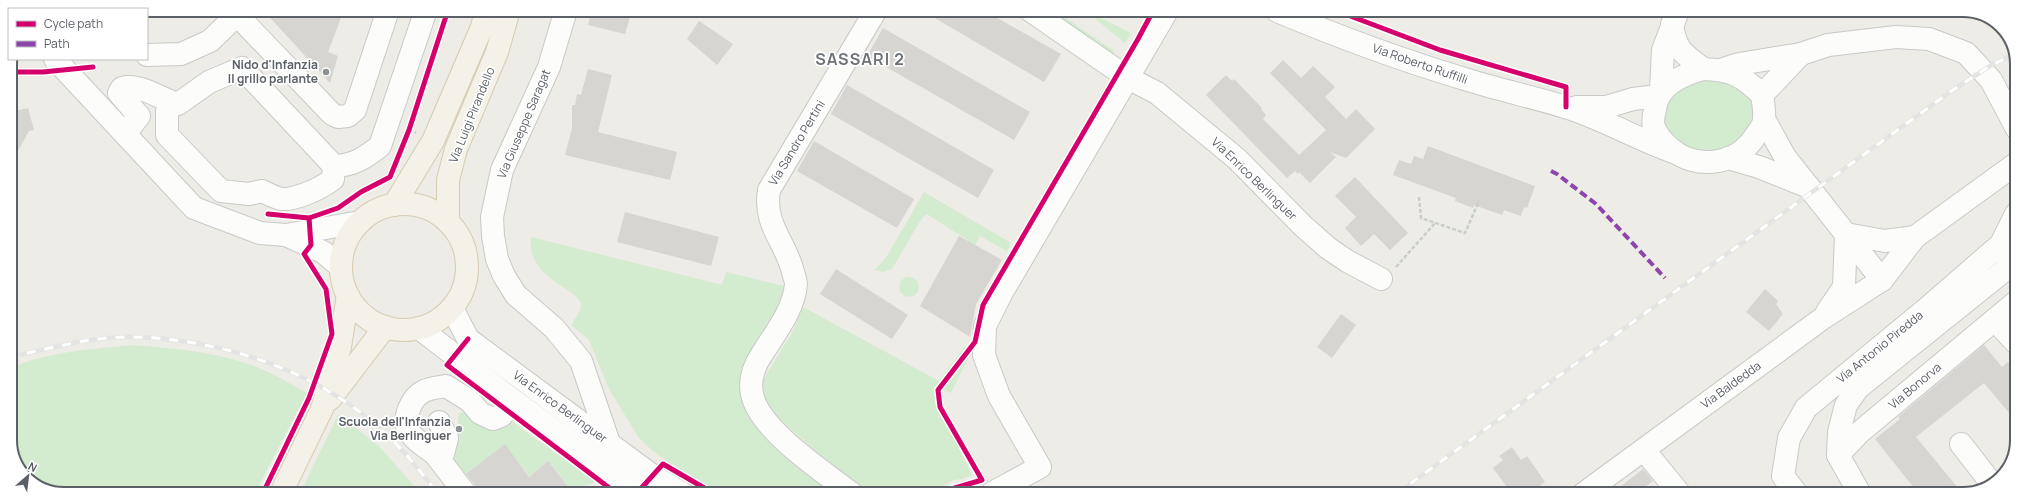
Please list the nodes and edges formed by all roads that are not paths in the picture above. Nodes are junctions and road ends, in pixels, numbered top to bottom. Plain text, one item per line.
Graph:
1 (234, 17) edge
2 (242, 17) edge
3 (386, 17) edge
4 (424, 17) edge
5 (484, 17) edge
6 (507, 17) edge
7 (564, 17) edge
8 (872, 17) edge
9 (1041, 17) edge
10 (1164, 17) edge
11 (1292, 17) edge
12 (1675, 18) edge
13 (1801, 54) junction
14 (148, 55) edge
15 (56, 60) edge
16 (1712, 69) junction
17 (1128, 78) junction
18 (1660, 93) junction
19 (1762, 95) junction
20 (1566, 107) junction
21 (167, 112) dead end
22 (2010, 116) edge
23 (1764, 119) junction
24 (125, 134) junction
25 (1674, 152) junction
26 (1728, 158) junction
27 (334, 166) junction
28 (2010, 168) edge
29 (1808, 187) junction
30 (394, 205) junction
31 (360, 222) junction
32 (448, 222) junction
33 (2010, 226) edge
34 (1846, 234) junction
35 (286, 235) junction
36 (1915, 237) junction
37 (2010, 261) edge
38 (341, 267) junction
39 (1381, 279) road end
40 (1882, 280) junction
41 (348, 295) junction
42 (2010, 307) edge
43 (452, 308) junction
44 (1823, 318) junction
45 (1995, 320) junction
46 (385, 326) junction
47 (419, 328) junction
48 (2010, 336) edge
49 (510, 398) junction
50 (322, 409) junction
51 (439, 422) dead end
52 (608, 443) junction
53 (1961, 444) dead end
54 (1644, 450) junction
55 (435, 454) junction
56 (1838, 455) junction
57 (1988, 479) edge
58 (284, 487) edge
59 (460, 487) edge
60 (633, 487) edge
61 (672, 487) edge
62 (843, 487) edge
63 (1002, 487) edge
64 (1593, 487) edge
65 (1670, 487) edge
66 (1792, 487) edge
67 (1856, 487) edge

1 - 14 street
2 - 3 street
4 - 27 street
5 - 30 main road, Via Luigi Pirandello
6 - 32 main road, Via Luigi Pirandello
7 - 52 street, Via Giuseppe Saragat
8 - 62 street, Via Sandro Pertini
9 - 17 street
10 - 17 street
11 - 20 street, Via Roberto Ruffilli
12 - 16 street
12 - 18 street
13 - 16 street
13 - 19 street
13 - 22 street
15 - 24 street
16 - 18 street
16 - 19 street
17 - 39 street, Via Enrico Berlinguer
17 - 63 street
18 - 20 street, Via Roberto Ruffilli
18 - 25 street
19 - 23 street
20 - 25 street, Via Roberto Ruffilli
21 - 27 street
23 - 26 street
23 - 29 street
24 - 27 street
24 - 35 street
25 - 26 street
26 - 29 street
28 - 36 street
29 - 34 street
30 - 31 main road
30 - 32 main road
31 - 35 street
31 - 38 main road
32 - 43 main road
33 - 66 street, Via Antonio Piredda
34 - 36 street
34 - 40 street
34 - 44 street
35 - 38 street
36 - 40 street, Via Baldedda
37 - 56 street, Via Antonio Piredda
38 - 41 main road
40 - 44 street, Via Baldedda
41 - 46 main road
41 - 50 main road
42 - 45 street, Via Bonorva
43 - 47 main road
43 - 52 street, Via Enrico Berlinguer
44 - 54 street, Via Baldedda
45 - 48 street
45 - 56 street, Via Bonorva
46 - 47 main road
46 - 50 main road
47 - 49 street, Via Enrico Berlinguer
49 - 55 street
49 - 60 street, Via Enrico Berlinguer
50 - 58 main road
51 - 55 street
52 - 61 street, Via Enrico Berlinguer
53 - 57 street
54 - 64 street, Via Baldedda
54 - 65 street
55 - 59 street
56 - 67 street

